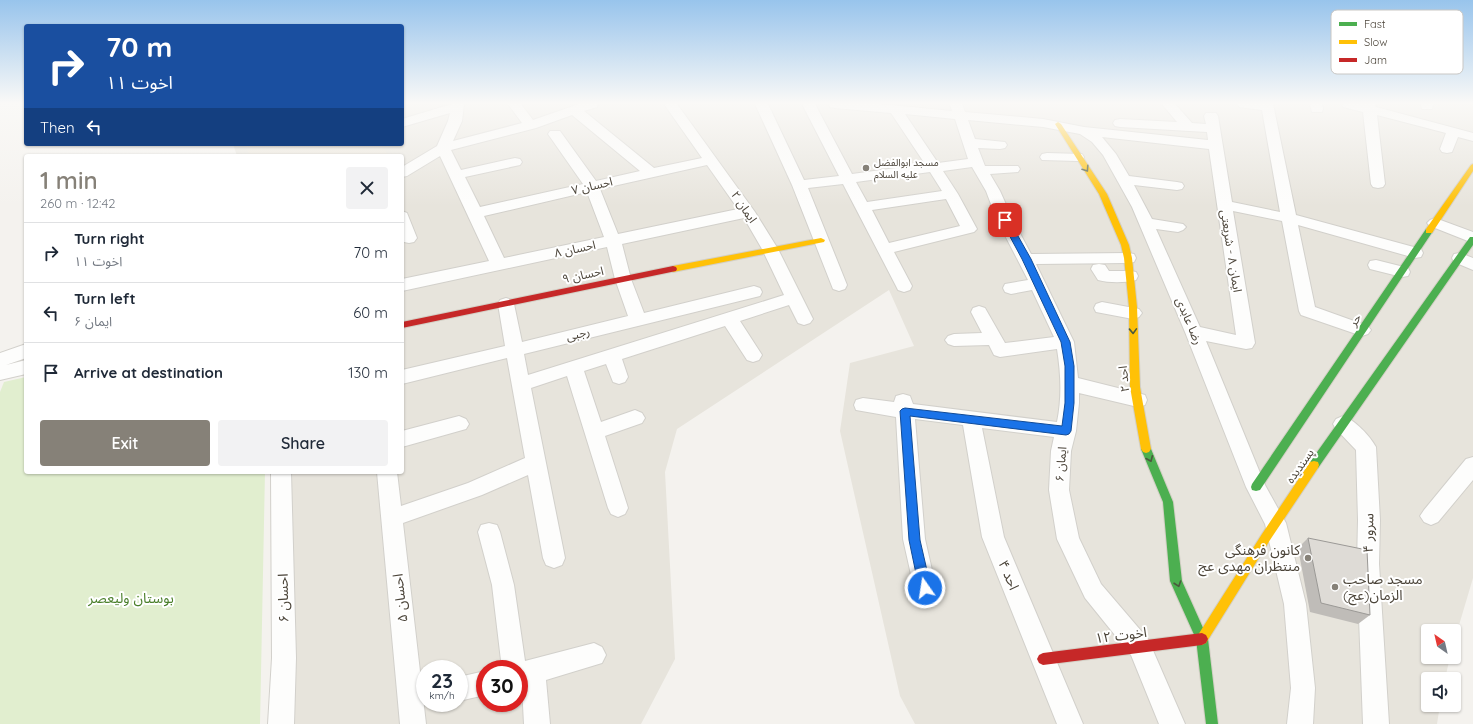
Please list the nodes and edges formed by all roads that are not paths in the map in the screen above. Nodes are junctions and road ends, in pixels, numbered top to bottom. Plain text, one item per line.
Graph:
1 (447, 138) edge
2 (482, 138) edge
3 (558, 138) edge
4 (603, 138) edge
5 (694, 138) edge
6 (777, 138) edge
7 (826, 138) edge
8 (915, 138) edge
9 (968, 138) edge
10 (1066, 138) edge
11 (1095, 138) edge
12 (1156, 138) edge
13 (1213, 138) edge
14 (1273, 138) edge
15 (1373, 138) edge
16 (1451, 138) edge
17 (1214, 144) junction
18 (442, 148) junction
19 (1447, 149) dead end
20 (1001, 151) dead end
21 (1047, 156) dead end
22 (1078, 157) junction
23 (975, 158) junction
24 (710, 160) junction
25 (515, 162) dead end
26 (1473, 166) edge
27 (934, 167) junction
28 (1013, 169) dead end
29 (404, 172) edge
30 (650, 173) junction
31 (456, 175) junction
32 (848, 179) junction
33 (1124, 180) junction
34 (1468, 181) edge
35 (1378, 184) dead end
36 (799, 185) junction
37 (592, 186) junction
38 (1177, 186) dead end
39 (951, 194) junction
40 (1224, 205) junction
41 (863, 207) junction
42 (748, 212) junction
43 (475, 213) junction
44 (1289, 218) junction
45 (404, 222) edge
46 (1146, 223) junction
47 (1435, 223) junction
48 (1178, 227) dead end
49 (409, 238) dead end
50 (1473, 239) edge
51 (821, 240) junction
52 (613, 241) junction
53 (770, 249) junction
54 (885, 249) junction
55 (1415, 253) junction
56 (1128, 258) junction
57 (1026, 259) junction
58 (1467, 262) edge
59 (499, 265) junction
60 (1376, 265) dead end
61 (1099, 269) dead end
62 (1402, 272) junction
63 (1130, 276) junction
64 (623, 279) junction
65 (839, 284) dead end
66 (1038, 284) junction
67 (404, 285) edge
68 (904, 286) dead end
69 (1011, 288) dead end
70 (754, 292) dead end
71 (793, 298) junction
72 (506, 304) junction
73 (1102, 308) dead end
74 (979, 312) dead end
75 (1133, 313) junction
76 (729, 318) junction
77 (804, 319) dead end
78 (638, 320) junction
79 (404, 325) edge
80 (1362, 330) junction
81 (1194, 332) junction
82 (994, 339) junction
83 (954, 340) dead end
84 (1066, 342) junction
85 (515, 350) junction
86 (24, 351) edge
87 (753, 354) dead end
88 (612, 356) junction
89 (0, 360) edge
90 (24, 367) edge
91 (574, 368) junction
92 (0, 373) edge
93 (404, 377) edge
94 (619, 377) dead end
95 (1069, 383) junction
96 (521, 384) junction
97 (1138, 400) junction
98 (863, 405) dead end
99 (904, 406) junction
100 (635, 418) dead end
101 (971, 419) junction
102 (459, 424) dead end
103 (1343, 424) junction
104 (1066, 431) junction
105 (594, 432) junction
106 (404, 438) edge
107 (536, 462) junction
108 (1473, 465) edge
109 (281, 474) edge
110 (387, 474) edge
111 (1256, 487) junction
112 (618, 508) dead end
113 (1431, 516) dead end
114 (392, 518) junction
115 (1275, 523) junction
116 (489, 532) dead end
117 (554, 558) dead end
118 (925, 588) dead end
119 (1202, 639) junction
120 (1140, 647) junction
121 (594, 655) dead end
122 (1043, 659) junction
123 (519, 660) edge
124 (528, 671) edge
125 (416, 685) edge
126 (528, 693) edge
127 (416, 709) edge
128 (281, 724) edge
129 (413, 724) edge
130 (537, 724) edge
131 (1070, 724) edge
132 (1172, 724) edge
133 (1212, 724) edge
134 (1300, 724) edge
135 (1376, 724) edge

1 - 18 street
2 - 18 street
3 - 37 street
4 - 30 street
5 - 24 street, ایمان ۲
6 - 36 street
7 - 32 street
8 - 27 street
9 - 23 street, ایمان ۶
10 - 22 street, احد ۲
11 - 33 street, رضا عابدی
12 - 17 street
13 - 17 street, ایمان ۸ - شریعتی
14 - 44 street
15 - 35 street
16 - 19 street
17 - 40 street, ایمان ۸ - شریعتی
18 - 29 street
18 - 31 street
20 - 23 street
21 - 22 street
22 -> 56 street, احد ۲
23 - 27 street
23 - 28 street
23 - 57 street, ایمان ۶
24 - 30 street, احسان ۷
24 - 42 street, ایمان ۲
25 - 31 street
26 - 34 street, حر
27 - 32 street
27 - 39 street
30 - 37 street, احسان ۷
31 - 43 street
32 - 36 street
32 - 41 street
33 - 38 street
33 - 46 street, رضا عابدی
34 - 47 street, حر
36 - 51 street
37 - 43 street, احسان ۷
37 - 52 street
39 - 41 street
39 - 54 street
40 - 44 street
40 - 81 street, ایمان ۸ - شریعتی
41 - 54 street
42 - 52 street, احسان ۸
42 - 53 street, ایمان ۲
43 - 59 street
44 - 55 street
44 - 80 street
45 - 49 street
46 - 48 street
46 - 81 street, رضا عابدی
47 - 50 street
47 - 55 street, حر
50 - 58 street, پسندیده
51 - 53 street, احسان ۹
51 - 65 street
52 - 59 street, احسان ۸
52 - 64 street
53 - 64 street, احسان ۹
53 - 71 street, ایمان ۲
54 - 68 street
55 - 62 street, حر
56 - 57 street
56 - 63 street, احد ۲
57 - 66 street, ایمان ۶
58 - 103 street, پسندیده
59 - 67 street, احسان ۸
60 - 62 street
61 - 63 street
62 - 80 street, حر
63 - 75 street, احد ۲
64 - 72 street, احسان ۹
64 - 78 street
66 - 69 street
66 - 84 street, ایمان ۶
70 - 78 street, رجبی
71 - 76 street
71 - 77 street, ایمان ۲
72 - 79 street, احسان ۹
72 - 85 street
73 - 75 street
74 - 82 street
75 -> 97 street, احد ۲
76 - 87 street
76 - 88 street
78 - 85 street, رجبی
80 - 111 street, حر
81 - 111 street, رضا عابدی
82 - 83 street
82 - 84 street
84 - 95 street, ایمان ۶
85 - 93 street, رجبی
85 - 96 street
86 - 89 street
88 - 91 street
88 - 94 street
90 - 92 street
91 - 96 street
91 - 105 street
95 - 97 street
95 - 104 street, ایمان ۶
96 - 107 street
97 -> 119 street, احد ۲
98 - 99 street
99 - 101 street
99 - 118 street
100 - 105 street
101 - 104 street
101 - 122 street, احد ۴
102 - 106 street
103 - 115 street, پسندیده
103 - 135 street, سرور ۴
104 - 120 street, ایمان ۶
105 - 112 street
107 - 114 street
107 - 117 street
108 - 113 street
109 - 128 street, احسان ۶
110 - 114 street, احسان ۵
111 - 115 street, رضا عابدی
114 - 125 street, احسان ۵
115 - 119 street, پسندیده
115 - 134 street, رضا عابدی
116 - 123 street
119 - 120 street, اخوت ۱۲
119 - 133 street
120 - 122 street, اخوت ۱۲
120 - 132 street, ایمان ۶
121 - 124 street
122 - 131 street, احد ۴
126 - 130 street
127 - 129 street, احسان ۵

